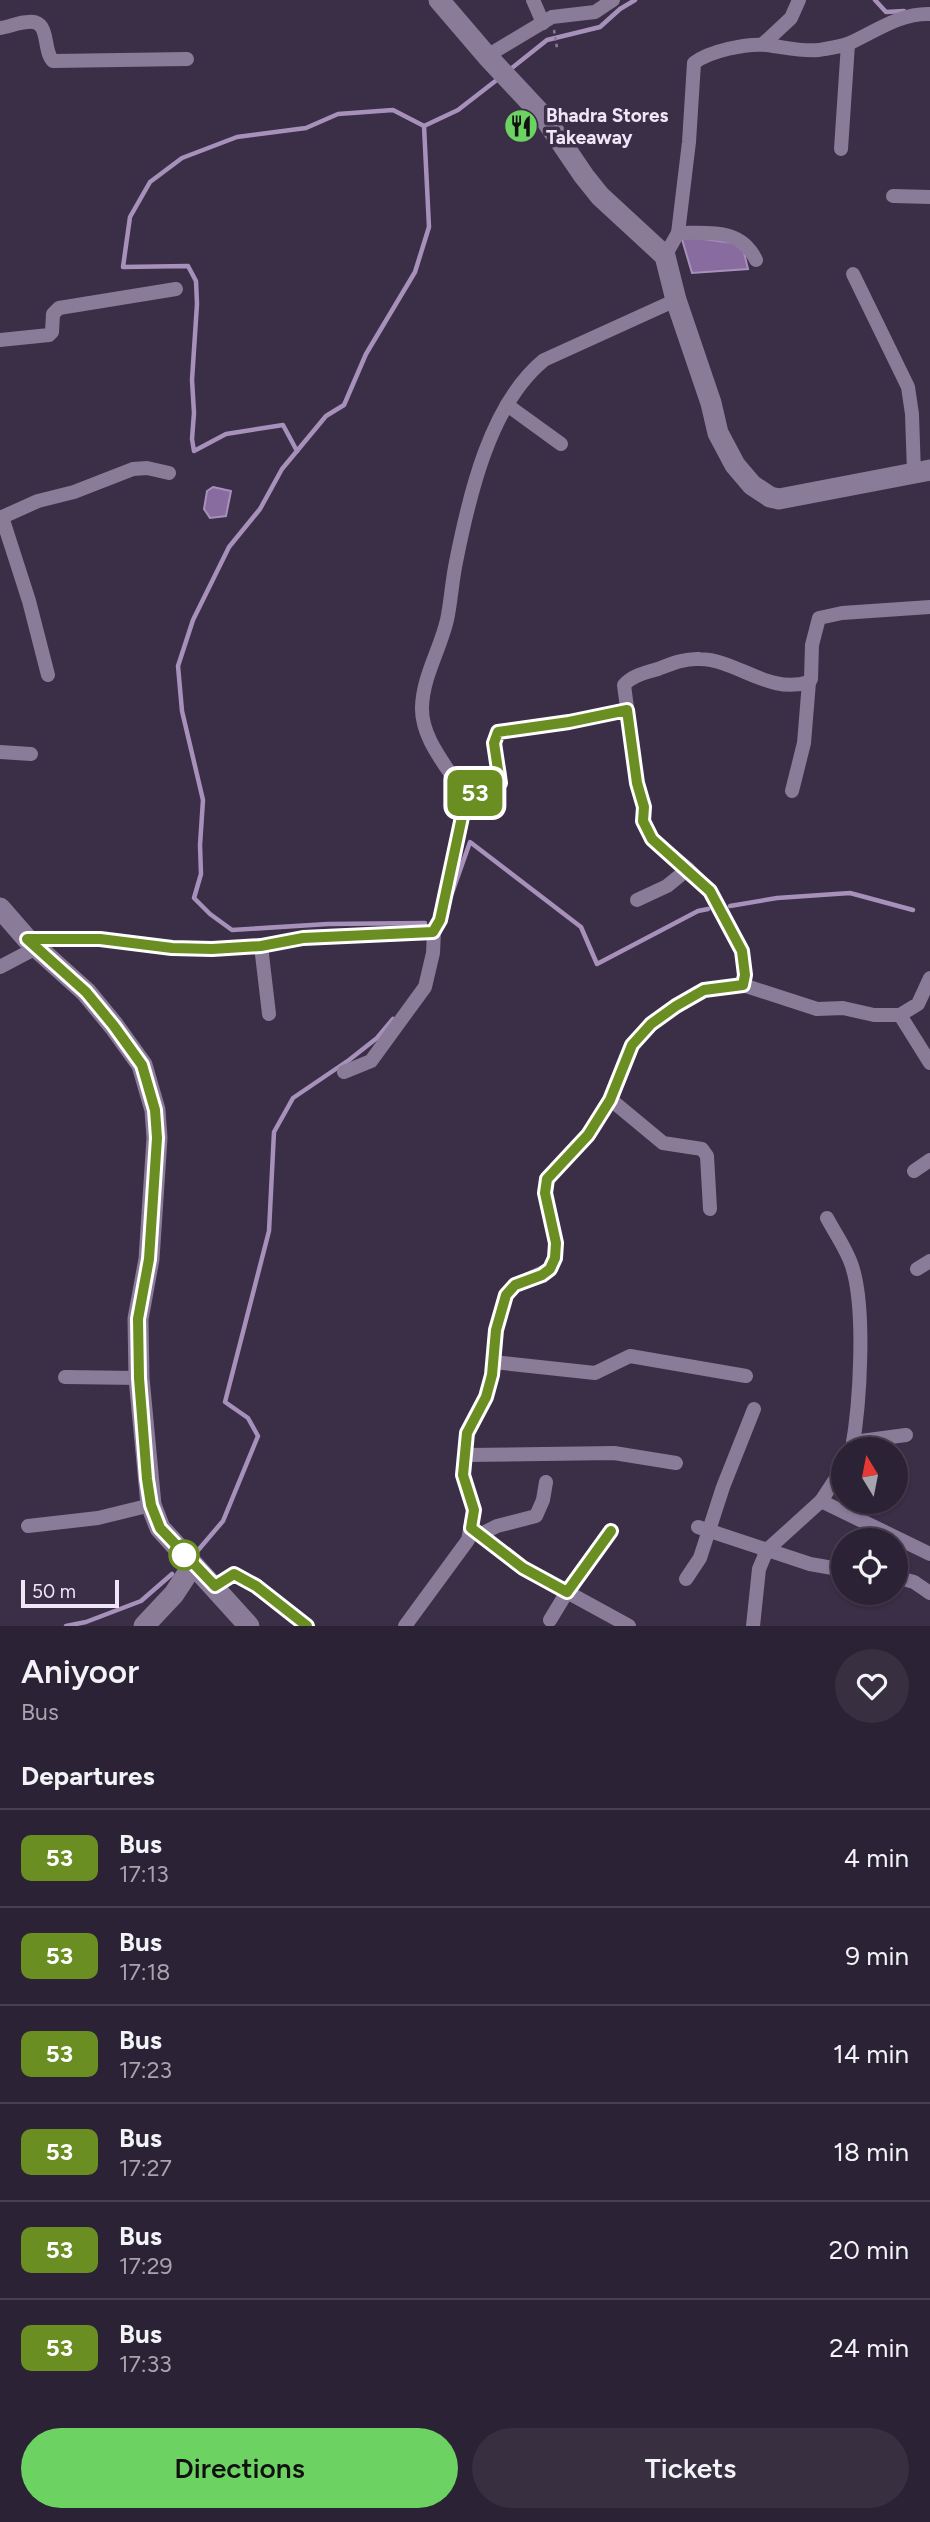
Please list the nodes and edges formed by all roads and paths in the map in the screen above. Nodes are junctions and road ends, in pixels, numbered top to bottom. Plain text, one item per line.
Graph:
1 (439, 0) edge
2 (533, 0) edge
3 (613, 0) edge
4 (799, 0) edge
5 (930, 13) edge
6 (549, 27) junction
7 (0, 28) edge
8 (763, 44) junction
9 (848, 44) junction
10 (557, 48) dead end
11 (187, 59) dead end
12 (500, 69) junction
13 (841, 149) dead end
14 (893, 196) dead end
15 (930, 197) edge
16 (678, 233) junction
17 (665, 256) junction
18 (756, 260) dead end
19 (853, 274) dead end
20 (176, 289) dead end
21 (676, 300) junction
22 (0, 340) edge
23 (506, 405) junction
24 (561, 444) dead end
25 (922, 472) edge
26 (169, 473) dead end
27 (1, 517) edge
28 (930, 607) edge
29 (48, 675) dead end
30 (809, 682) junction
31 (627, 710) junction
32 (0, 752) edge
33 (31, 754) dead end
34 (792, 791) dead end
35 (462, 795) junction
36 (688, 869) junction
37 (637, 900) dead end
38 (0, 908) edge
39 (433, 932) junction
40 (32, 943) junction
41 (261, 946) junction
42 (0, 967) edge
43 (930, 978) edge
44 (743, 985) junction
45 (269, 1014) dead end
46 (900, 1015) junction
47 (930, 1063) edge
48 (344, 1073) dead end
49 (610, 1100) junction
50 (930, 1160) edge
51 (914, 1171) dead end
52 (710, 1209) dead end
53 (827, 1218) dead end
54 (493, 1362) junction
55 (746, 1376) dead end
56 (65, 1377) dead end
57 (139, 1378) junction
58 (754, 1409) dead end
59 (906, 1435) dead end
60 (854, 1437) edge
61 (896, 1437) edge
62 (465, 1455) junction
63 (676, 1463) dead end
64 (546, 1482) dead end
65 (831, 1485) edge
66 (821, 1501) junction
67 (151, 1505) junction
68 (28, 1526) dead end
69 (704, 1528) junction
70 (475, 1531) junction
71 (611, 1531) dead end
72 (767, 1550) junction
73 (930, 1554) edge
74 (193, 1564) junction
75 (831, 1568) edge
76 (686, 1579) dead end
77 (908, 1580) edge
78 (215, 1586) junction
79 (567, 1592) junction
80 (930, 1594) edge
81 (550, 1620) dead end
82 (145, 1626) edge
83 (248, 1626) edge
84 (307, 1626) edge
85 (405, 1626) edge
86 (629, 1626) edge
87 (753, 1626) edge

1 - 12 main road
2 - 6 street
3 - 6 street
4 - 8 street
5 - 9 street
6 - 10 path
6 - 12 street
7 - 11 street
8 - 9 street
8 - 16 street
9 - 13 street
12 - 17 main road
14 - 15 street
16 - 17 street
16 - 18 street
17 - 21 main road
19 - 25 street
20 - 22 street
21 - 23 street
21 - 25 main road
23 - 24 street
23 - 35 street
26 - 27 street
27 - 29 street
28 - 30 street
30 - 31 street
30 - 34 street
31 - 35 street
31 - 36 street
32 - 33 street
35 - 39 street
36 - 37 street
36 - 44 street
38 - 40 main road
39 - 41 street
39 - 48 street
40 - 41 street
40 - 42 street
40 - 57 main road
41 - 45 street
43 - 46 street
44 - 46 street
44 - 49 street
46 - 47 street
49 - 52 street
49 - 54 street
50 - 51 street
53 - 60 street
54 - 55 street
54 - 62 street
56 - 57 street
57 - 67 main road
58 - 69 street
59 - 61 street
62 - 63 street
62 - 70 street
64 - 70 street
65 - 66 street
66 - 72 street
66 - 73 street
67 - 68 street
67 - 74 main road
69 - 72 street
69 - 76 street
70 - 79 street
70 - 85 street
71 - 79 street
72 - 75 street
72 - 87 street
74 - 78 main road
74 - 82 main road
77 - 80 street
78 - 83 main road
78 - 84 street
79 - 81 street
79 - 86 street

